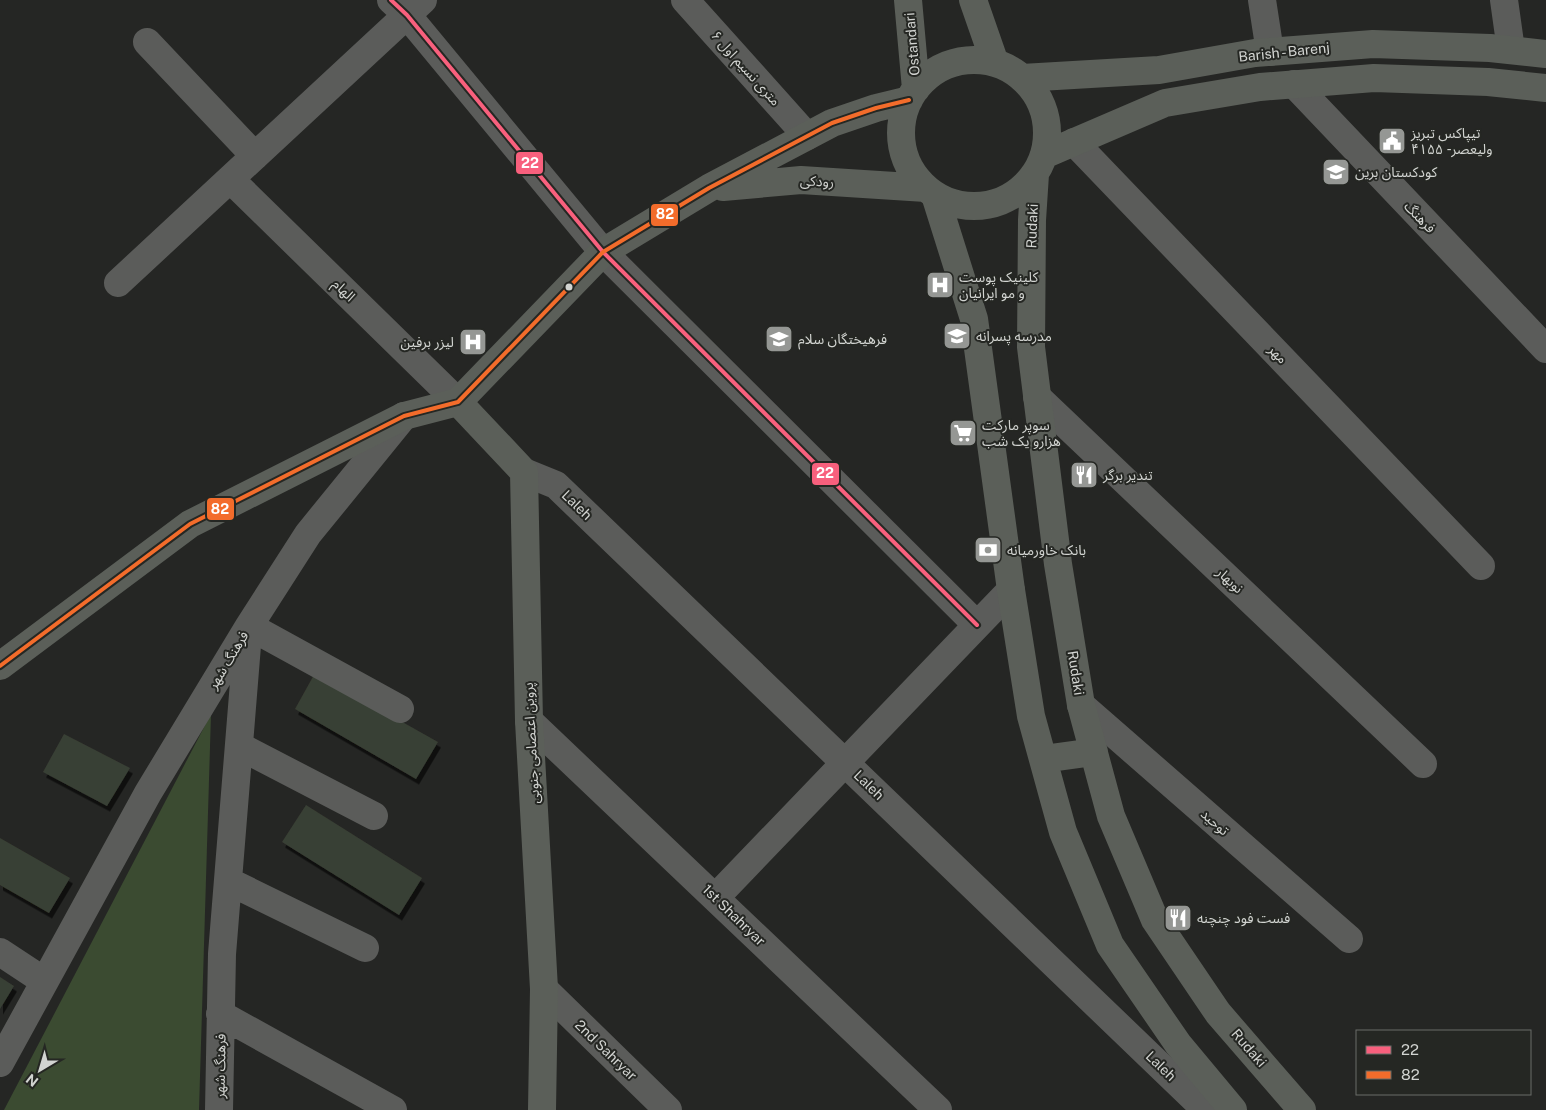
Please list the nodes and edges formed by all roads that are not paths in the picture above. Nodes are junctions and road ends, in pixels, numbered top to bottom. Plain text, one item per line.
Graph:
1 (685, 0) edge
2 (908, 0) edge
3 (973, 0) edge
4 (1262, 0) edge
5 (1504, 0) edge
6 (407, 5) edge
7 (147, 42) dead end
8 (1511, 50) junction
9 (1270, 52) junction
10 (1546, 54) edge
11 (995, 63) junction
12 (1022, 78) junction
13 (1294, 84) junction
14 (1546, 88) edge
15 (913, 95) junction
16 (807, 136) junction
17 (1074, 142) junction
18 (255, 156) junction
19 (1040, 165) junction
20 (230, 179) junction
21 (709, 188) junction
22 (930, 191) junction
23 (603, 252) junction
24 (118, 283) dead end
25 (1546, 349) edge
26 (1037, 397) junction
27 (458, 402) junction
28 (404, 416) junction
29 (524, 472) junction
30 (1482, 566) dead end
31 (1011, 590) junction
32 (977, 625) junction
33 (248, 626) junction
34 (0, 666) edge
35 (1081, 705) junction
36 (400, 709) dead end
37 (529, 721) junction
38 (238, 746) junction
39 (1094, 752) junction
40 (1043, 759) junction
41 (846, 762) junction
42 (1424, 764) dead end
43 (374, 816) dead end
44 (228, 881) junction
45 (716, 897) junction
46 (1349, 939) dead end
47 (365, 948) dead end
48 (0, 952) edge
49 (44, 981) junction
50 (544, 989) junction
51 (220, 1014) junction
52 (0, 1063) edge
53 (219, 1110) edge
54 (392, 1110) edge
55 (542, 1110) edge
56 (668, 1110) edge
57 (938, 1110) edge
58 (1206, 1110) edge
59 (1233, 1110) edge
60 (1302, 1110) edge

1 - 16 street, ۶ متری نسیم اول
2 - 15 main road, Ostandari
3 - 11 main road
4 - 9 street
5 - 8 street
6 - 18 street
6 - 23 street
7 - 18 street
8 - 9 main road, Barish - Barenj
8 - 10 main road, Barish - Barenj
9 - 12 main road, Barish - Barenj
11 - 12 main road
11 - 15 main road
12 - 19 main road
13 - 14 main road
13 - 17 main road
13 - 25 street, فرهنگ
15 - 16 main road
15 - 22 main road
16 - 21 main road
17 - 19 main road
17 - 30 street, مهر
18 - 20 street
19 - 22 main road
19 - 26 main road, Rudaki
20 - 24 street
20 - 27 street, الهام
21 - 22 main road, رودکی
21 - 23 main road
22 - 31 main road
23 - 27 main road
23 - 32 street
26 - 35 main road, Rudaki
26 - 42 street, نوبهار
27 - 28 main road
27 - 29 main road
28 - 33 street
28 - 34 main road
29 - 37 main road, پروین اعتصامی جنوبی
29 - 41 street, Laleh
31 - 32 street
31 - 40 main road
32 - 41 street
33 - 36 street
33 - 38 street, فرهنگ شهر
33 - 49 street, فرهنگ شهر
35 - 39 main road, Rudaki
35 - 46 street, توحید
37 - 45 street, 1st Shahryar
37 - 50 main road, پروین اعتصامی جنوبی
38 - 43 street
38 - 44 street, فرهنگ شهر
39 - 40 main road
39 - 60 main road, Rudaki
40 - 59 main road
41 - 45 street
41 - 58 street, Laleh
44 - 47 street
44 - 51 street, فرهنگ شهر
45 - 57 street, 1st Shahryar
48 - 49 street
49 - 52 street, فرهنگ شهر
50 - 55 main road, پروین اعتصامی جنوبی
50 - 56 street, 2nd Sahryar
51 - 53 street, فرهنگ شهر
51 - 54 street

